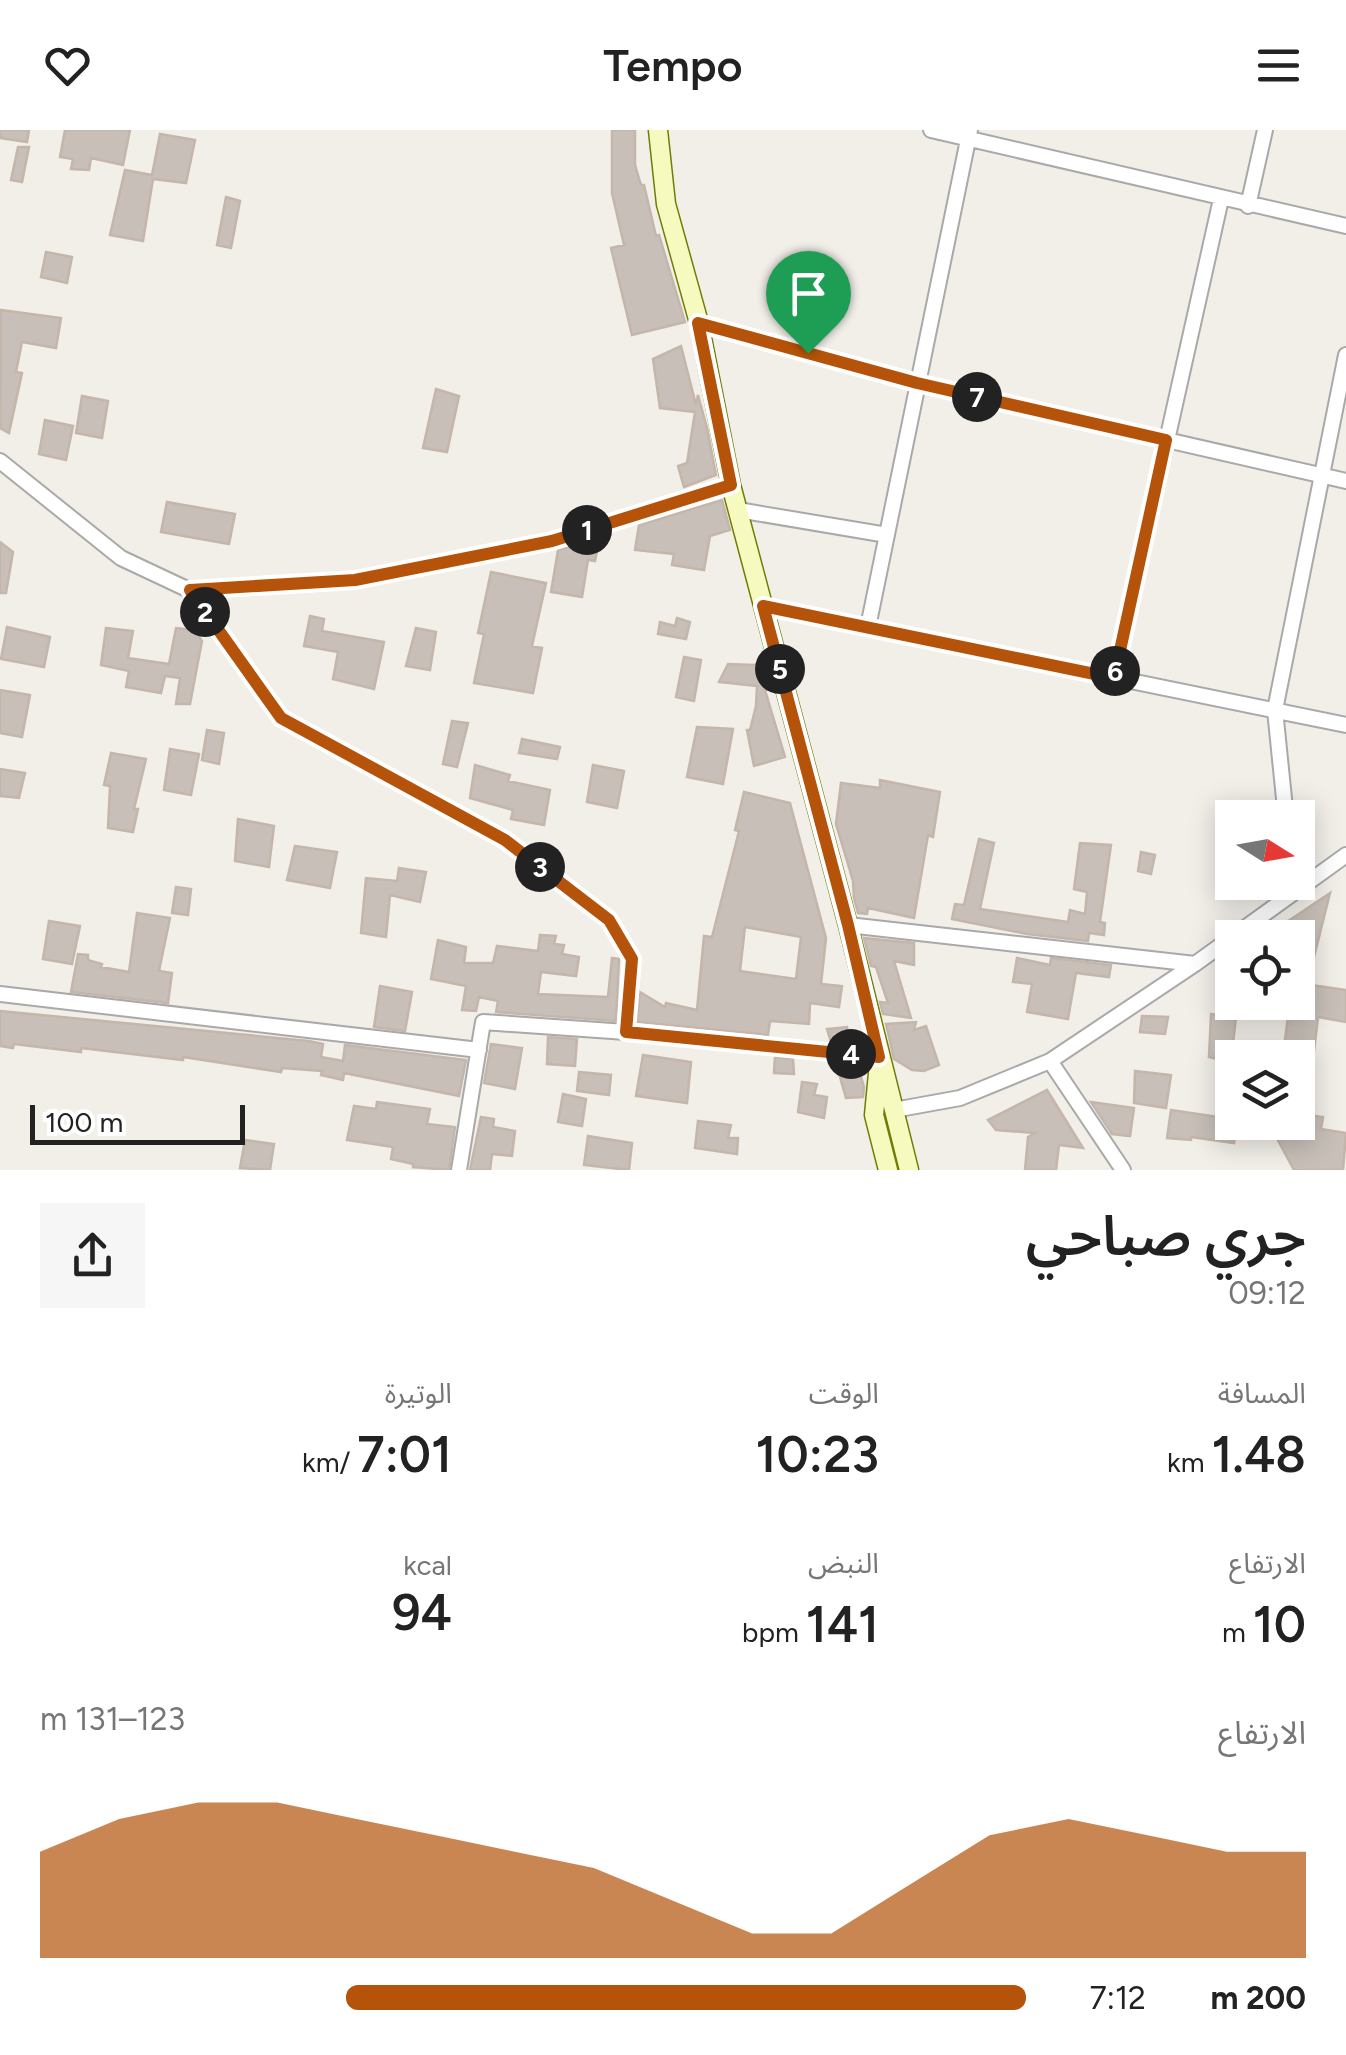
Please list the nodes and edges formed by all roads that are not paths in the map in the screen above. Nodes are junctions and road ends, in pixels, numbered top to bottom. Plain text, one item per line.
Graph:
1 (658, 130) edge
2 (931, 130) edge
3 (1265, 130) edge
4 (969, 135) edge
5 (1221, 199) junction
6 (1248, 206) junction
7 (1346, 226) edge
8 (698, 323) junction
9 (1346, 355) edge
10 (917, 383) junction
11 (1166, 440) junction
12 (0, 461) edge
13 (1322, 476) junction
14 (1346, 481) edge
15 (731, 485) junction
16 (738, 510) junction
17 (887, 535) junction
18 (190, 590) junction
19 (763, 606) junction
20 (868, 627) junction
21 (1114, 678) junction
22 (1275, 710) junction
23 (1346, 725) edge
24 (1284, 800) edge
25 (1346, 855) edge
26 (1315, 874) edge
27 (1276, 900) edge
28 (848, 925) junction
29 (1195, 964) junction
30 (0, 994) edge
31 (626, 1032) junction
32 (479, 1050) junction
33 (879, 1057) junction
34 (1050, 1061) junction
35 (894, 1110) junction
36 (459, 1170) edge
37 (888, 1170) edge
38 (909, 1170) edge
39 (1123, 1170) edge

1 - 8 street
2 - 4 street
3 - 6 street
4 - 5 street
4 - 10 street
5 - 6 street
5 - 11 street
6 - 7 street
8 - 10 street
8 - 15 street
9 - 13 street
10 - 11 street
10 - 17 street
11 - 13 street
11 - 21 street
12 - 18 street
13 - 14 street
13 - 22 street
15 - 16 street
15 - 18 street
16 - 17 street
16 - 19 street
17 - 20 street
18 - 31 street
19 - 20 street
19 - 28 street
20 - 21 street
21 - 22 street
22 - 23 street
22 - 24 street
25 - 26 street
27 - 29 street
28 - 29 street
28 - 33 street
29 - 34 street
30 - 32 street
31 - 32 street
31 - 33 street
32 - 36 street
33 - 35 street
33 - 37 street
34 - 35 street
34 - 39 street
35 - 38 street

